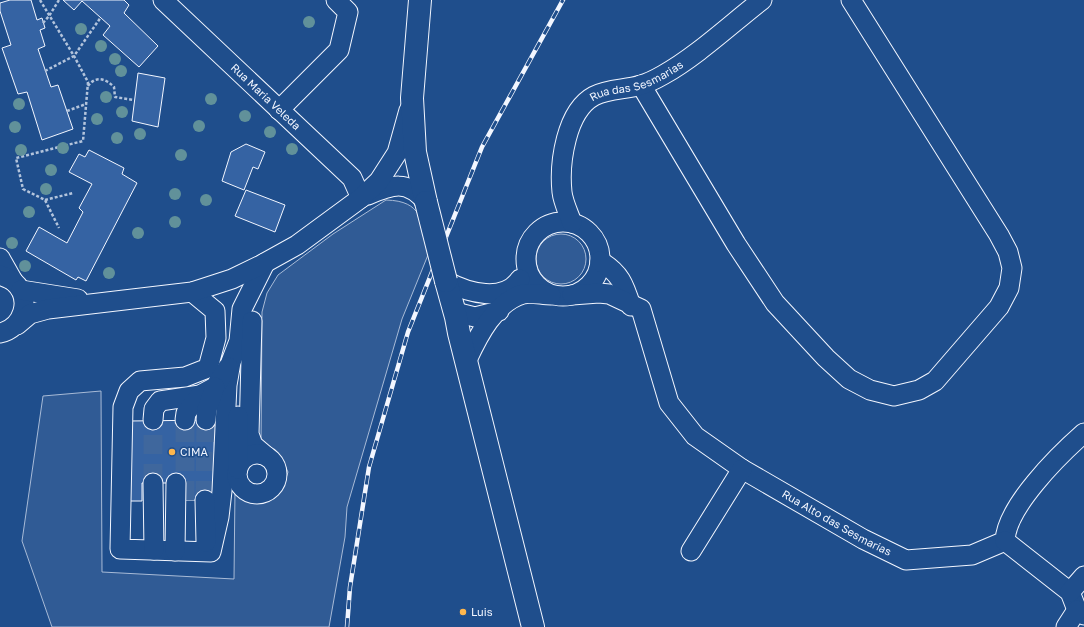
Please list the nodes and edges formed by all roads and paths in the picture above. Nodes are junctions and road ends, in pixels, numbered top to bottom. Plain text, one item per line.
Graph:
1 (40, 0) edge
2 (58, 0) edge
3 (163, 0) edge
4 (336, 0) edge
5 (420, 0) edge
6 (762, 0) edge
7 (851, 0) edge
8 (49, 16) junction
9 (100, 17) dead end
10 (43, 23) dead end
11 (74, 56) junction
12 (45, 71) dead end
13 (641, 85) junction
14 (87, 86) junction
15 (134, 100) dead end
16 (86, 104) junction
17 (279, 110) junction
18 (67, 111) dead end
19 (406, 153) junction
20 (383, 189) junction
21 (73, 193) dead end
22 (562, 193) junction
23 (361, 198) junction
24 (45, 200) junction
25 (426, 202) junction
26 (572, 223) junction
27 (59, 228) dead end
28 (532, 237) junction
29 (0, 258) edge
30 (600, 262) junction
31 (265, 263) junction
32 (526, 265) junction
33 (446, 281) junction
34 (11, 282) edge
35 (192, 292) junction
36 (551, 295) junction
37 (572, 295) junction
38 (93, 302) junction
39 (495, 302) junction
40 (631, 306) junction
41 (455, 312) junction
42 (6, 333) edge
43 (239, 341) junction
44 (467, 360) junction
45 (231, 362) junction
46 (201, 393) junction
47 (1084, 433) edge
48 (266, 456) junction
49 (238, 469) junction
50 (742, 469) junction
51 (165, 483) tunnel mouth
52 (195, 500) tunnel mouth
53 (1005, 541) junction
54 (691, 550) dead end
55 (180, 551) junction
56 (1084, 576) edge
57 (1070, 592) junction
58 (1081, 613) edge
59 (533, 627) edge
60 (1066, 627) edge

1 - 8 path
2 - 8 path
3 - 17 street, Rua Maria Veleda
4 - 17 street
5 - 19 main road
6 - 13 street, Rua das Sesmarias
7 - 13 street
8 - 10 path
8 - 11 path
9 - 11 path
11 - 12 path
11 - 14 path
13 - 22 street, Rua das Sesmarias
14 - 15 path
14 - 16 path
16 - 18 path
16 - 24 path
17 - 23 street, Rua Maria Veleda
19 - 20 street
19 - 23 street
19 - 25 main road
20 - 23 street
20 - 25 street
21 - 24 path
22 - 26 street, Rua das Sesmarias
22 - 28 street, Rua das Sesmarias
23 - 31 street
24 - 27 path
25 - 33 main road, bridge
26 - 28 street
26 - 30 street
28 - 32 street
29 - 34 street
30 - 37 street
30 - 40 street, Rua Alto das Sesmarias
31 - 35 street
31 - 43 street
31 - 48 street
32 - 36 street
32 - 39 street
33 - 39 street
33 - 41 main road
34 - 38 street
34 - 42 street
35 - 38 street
35 - 55 street
36 - 37 street
36 - 39 street
37 - 40 street, Rua Alto das Sesmarias
38 - 42 street
39 - 41 street
39 - 44 street
40 - 50 street, Rua Alto das Sesmarias
41 - 44 main road
43 - 45 street
43 - 49 street
44 - 59 main road
45 - 46 street
45 - 55 street
46 - 46 street
47 - 53 street
48 - 49 street
48 - 49 street
50 - 53 street, Rua Alto das Sesmarias
50 - 54 street
51 - 55 street
52 - 55 street
53 - 57 street
56 - 57 street
57 - 58 street
58 - 60 street

